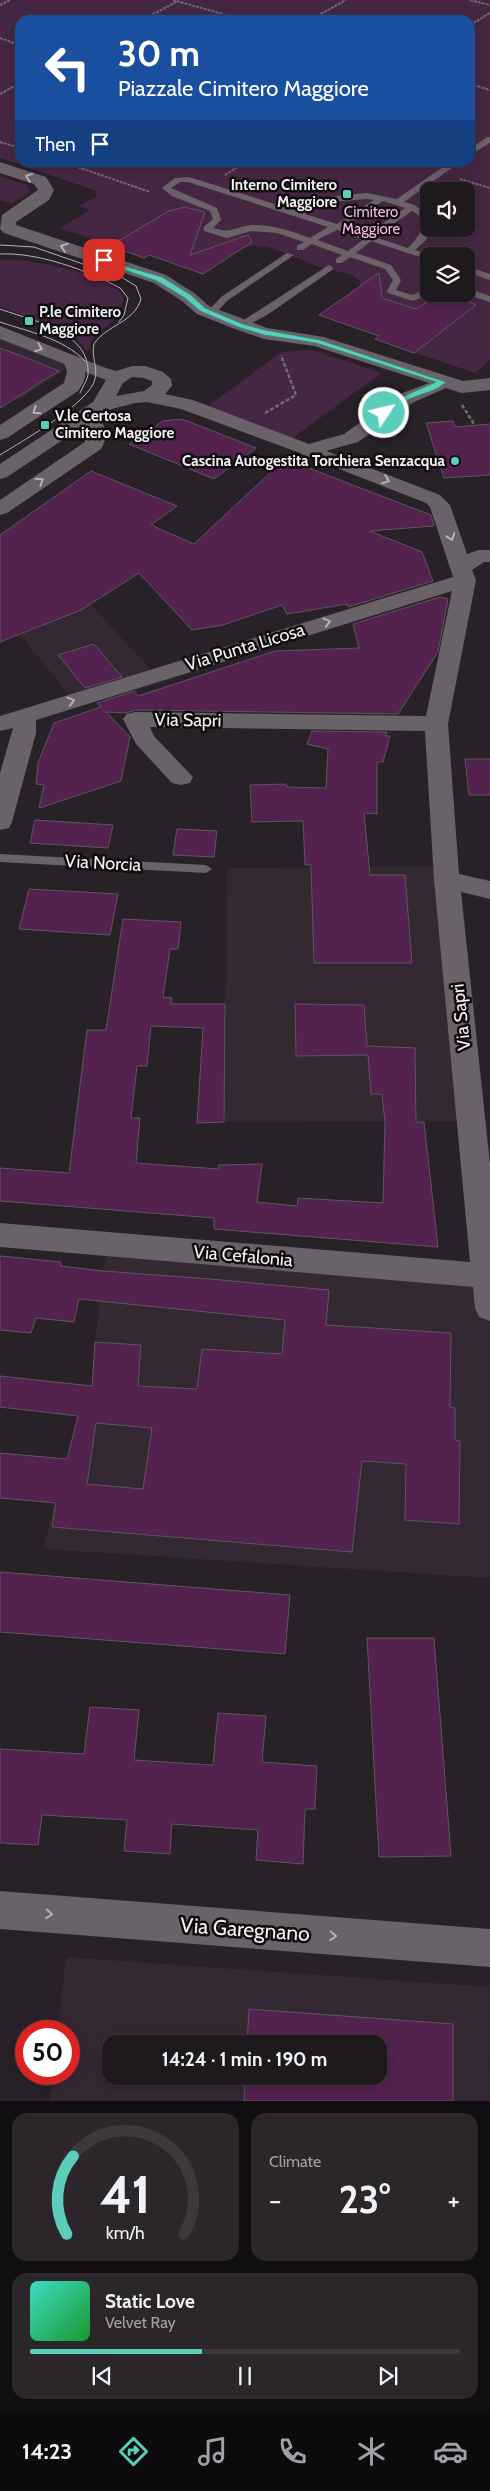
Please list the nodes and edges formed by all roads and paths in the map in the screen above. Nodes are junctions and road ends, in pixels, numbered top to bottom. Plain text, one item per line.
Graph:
1 (10, 0) edge
2 (173, 0) edge
3 (346, 0) edge
4 (470, 0) edge
5 (179, 1) edge
6 (0, 5) edge
7 (490, 5) edge
8 (490, 13) edge
9 (152, 15) edge
10 (227, 15) edge
11 (319, 15) edge
12 (475, 22) edge
13 (0, 38) edge
14 (15, 42) edge
15 (15, 86) edge
16 (475, 86) edge
17 (490, 90) edge
18 (0, 94) edge
19 (490, 139) edge
20 (0, 142) edge
21 (15, 146) edge
22 (475, 150) edge
23 (0, 167) edge
24 (78, 167) edge
25 (449, 167) edge
26 (154, 193) dead end
27 (382, 198) junction
28 (398, 202) junction
29 (412, 207) junction
30 (298, 214) junction
31 (6, 217) edge
32 (338, 227) junction
33 (368, 237) junction
34 (311, 241) junction
35 (300, 248) dead end
36 (409, 250) junction
37 (349, 254) junction
38 (420, 254) edge
39 (290, 255) dead end
40 (339, 261) dead end
41 (329, 268) dead end
42 (475, 272) edge
43 (490, 277) edge
44 (420, 294) edge
45 (475, 294) edge
46 (490, 299) edge
47 (211, 313) junction
48 (240, 325) junction
49 (0, 332) edge
50 (280, 353) dead end
51 (72, 361) junction
52 (115, 381) junction
53 (442, 382) junction
54 (490, 384) edge
55 (148, 392) junction
56 (93, 411) junction
57 (257, 417) junction
58 (0, 434) edge
59 (336, 443) junction
60 (308, 450) junction
61 (0, 473) edge
62 (0, 509) edge
63 (490, 556) edge
64 (463, 574) junction
65 (25, 716) junction
66 (0, 724) edge
67 (436, 724) junction
68 (7, 756) edge
69 (181, 777) dead end
70 (0, 822) edge
71 (0, 858) edge
72 (206, 869) dead end
73 (447, 880) junction
74 (490, 890) edge
75 (0, 1235) edge
76 (487, 1276) junction
77 (490, 1308) edge
78 (0, 1910) edge
79 (490, 1948) edge

1 - 6 path
2 - 5 path
3 - 11 path
4 - 7 path
5 - 9 path
5 - 10 path
8 - 12 path
13 - 14 path
15 - 18 path
16 - 17 path
19 - 22 lane
20 - 21 path
31 -> 23 street
24 - 26 path
25 - 28 lane
27 - 28 lane
27 - 30 lane
27 - 32 lane
28 - 29 lane
29 - 33 lane
29 - 36 lane
30 - 32 lane
30 - 34 lane
47 -> 31 street
32 - 33 lane
32 - 34 lane
33 - 36 lane
33 - 37 lane
34 - 35 lane
34 - 37 lane
36 - 38 lane
37 - 40 lane
37 - 44 lane
39 - 47 lane
41 - 48 lane
42 - 43 lane
45 - 46 lane
47 - 48 street
48 - 53 street
49 -> 51 street
50 - 57 path
51 - 52 street
51 -> 58 street
52 - 55 street
52 - 55 street
52 - 56 street
53 - 54 street
53 - 59 street
55 - 56 street
55 - 57 street
55 - 60 street
56 - 61 street
62 -> 56 street
57 - 59 street
59 - 60 street
60 -> 64 street
63 - 64 street, Via Punta Licosa
65 -> 64 street, Via Punta Licosa
64 - 67 street, Via Sapri
65 - 66 street, Via Punta Licosa
65 - 68 street
67 - 69 street, Via Sapri
67 - 73 street, Via Sapri
68 - 70 street
71 - 72 lane, Via Norcia
73 - 74 street
73 - 76 street, Via Sapri
75 - 76 street, Via Cefalonia
76 - 77 street, Via Sapri
78 -> 79 street, Via Garegnano

